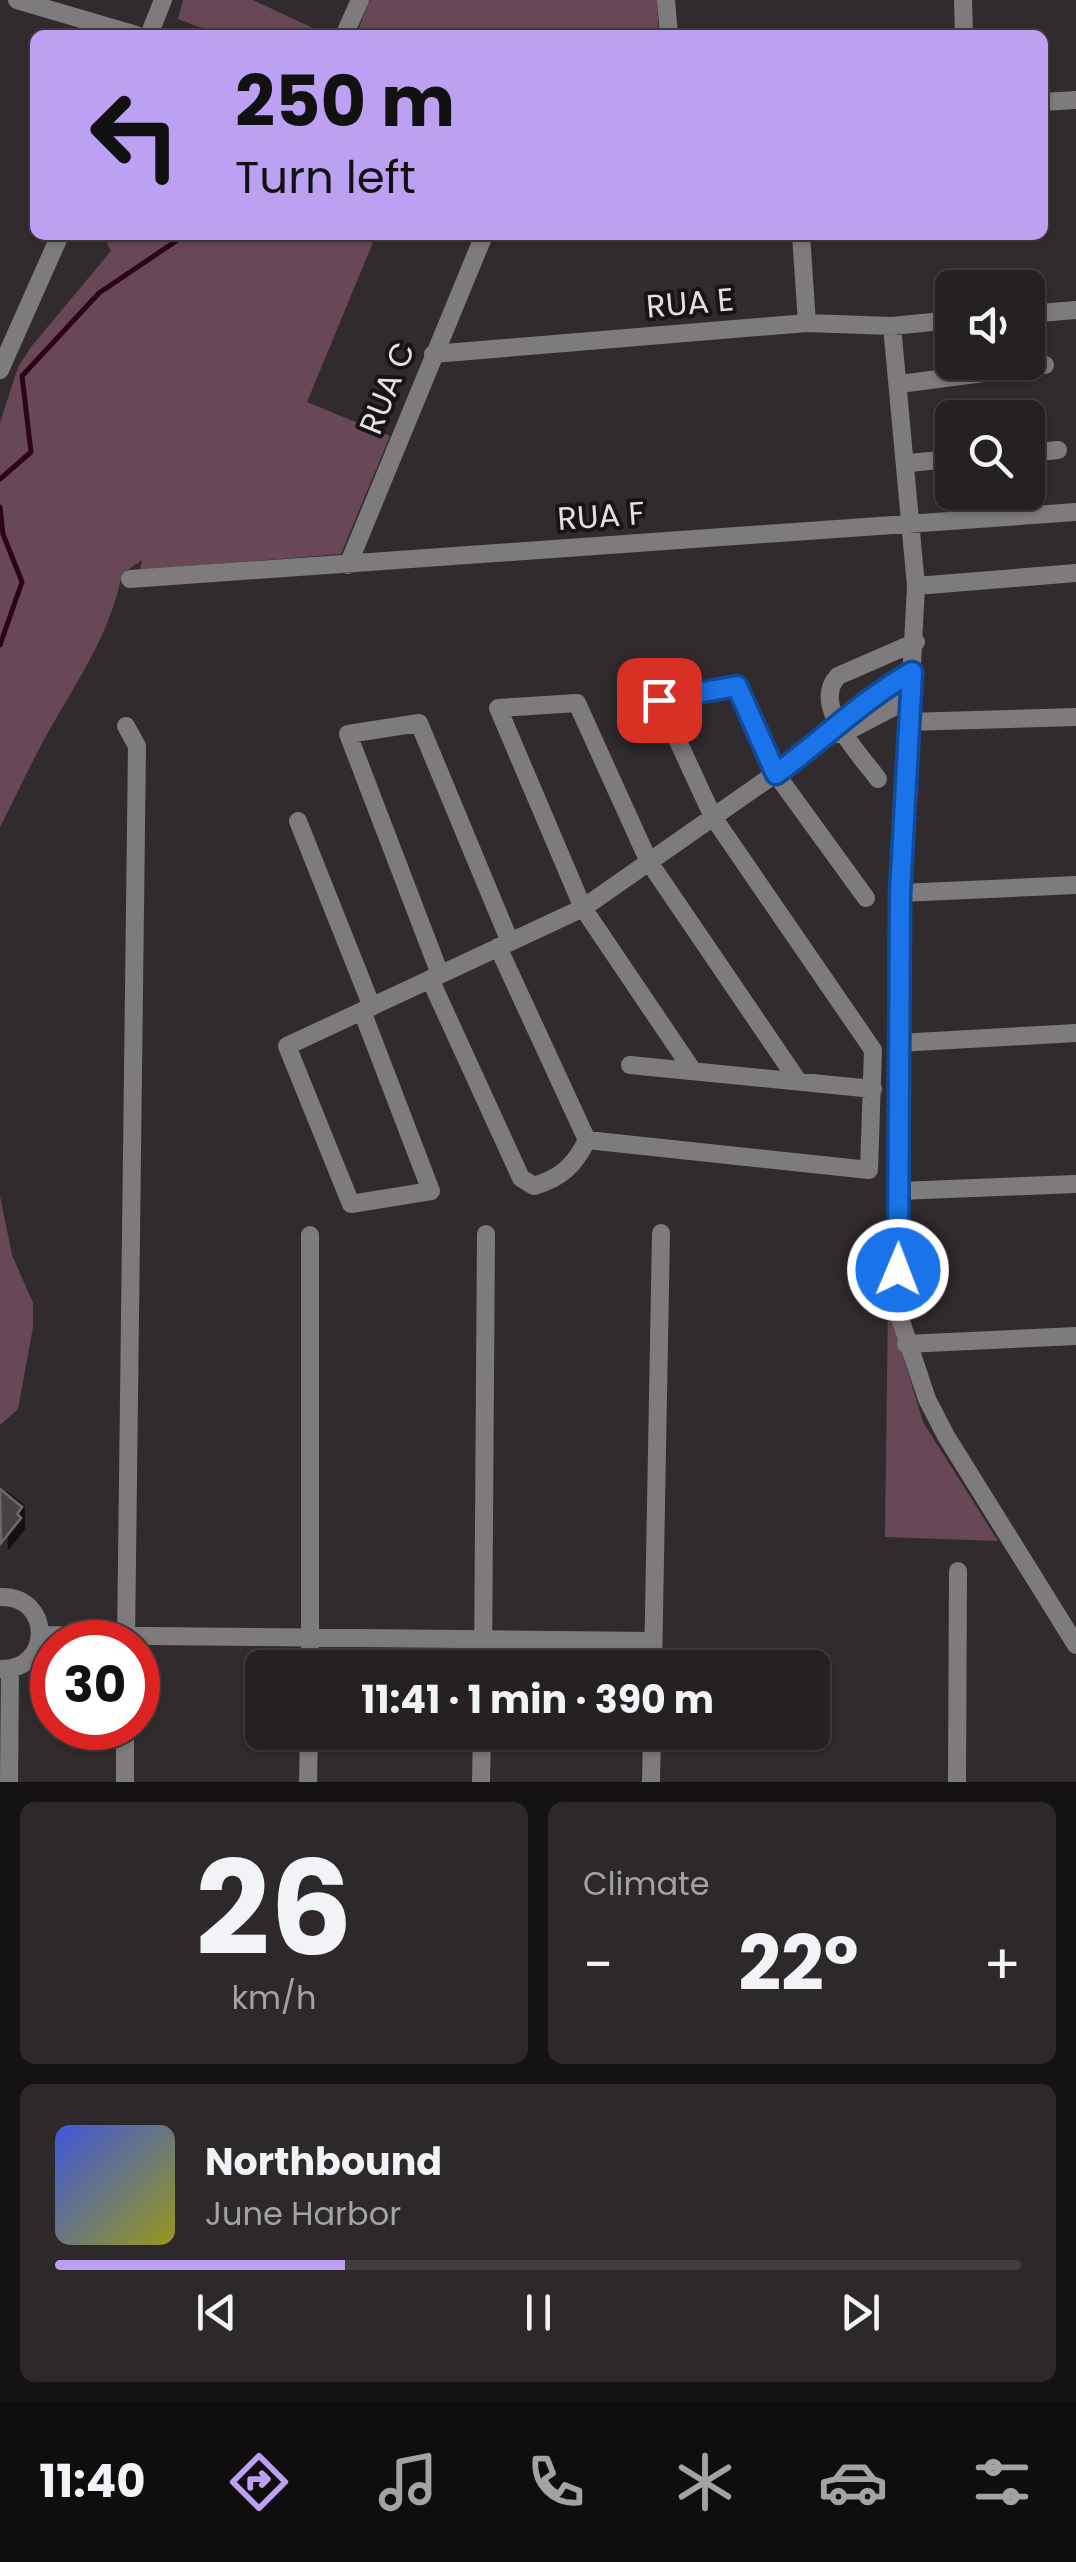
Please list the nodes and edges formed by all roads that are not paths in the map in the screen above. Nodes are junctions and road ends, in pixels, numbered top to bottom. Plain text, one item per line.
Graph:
1 (18, 0) edge
2 (162, 0) edge
3 (360, 0) edge
4 (666, 0) edge
5 (964, 0) edge
6 (348, 29) dead end
7 (119, 30) edge
8 (152, 30) edge
9 (669, 30) edge
10 (964, 30) edge
11 (1076, 100) edge
12 (1048, 102) edge
13 (58, 240) edge
14 (482, 240) edge
15 (800, 240) edge
16 (1076, 310) edge
17 (1045, 313) edge
18 (935, 322) edge
19 (806, 323) junction
20 (892, 326) junction
21 (433, 354) junction
22 (0, 370) edge
23 (935, 379) edge
24 (900, 384) junction
25 (1058, 450) dead end
26 (1045, 451) edge
27 (935, 461) edge
28 (908, 463) junction
29 (1076, 512) edge
30 (912, 524) junction
31 (348, 565) junction
32 (1076, 574) edge
33 (130, 579) dead end
34 (916, 586) junction
35 (916, 642) junction
36 (912, 672) junction
37 (907, 700) junction
38 (1076, 717) edge
39 (908, 722) junction
40 (126, 726) dead end
41 (838, 731) junction
42 (776, 774) junction
43 (878, 779) dead end
44 (713, 817) junction
45 (298, 821) dead end
46 (649, 862) junction
47 (1076, 884) edge
48 (900, 894) junction
49 (866, 898) dead end
50 (583, 908) junction
51 (504, 945) junction
52 (435, 977) junction
53 (367, 1009) junction
54 (1076, 1033) edge
55 (898, 1043) junction
56 (630, 1065) dead end
57 (693, 1071) junction
58 (798, 1081) junction
59 (873, 1088) junction
60 (587, 1140) junction
61 (1076, 1184) edge
62 (899, 1191) junction
63 (660, 1233) dead end
64 (486, 1234) dead end
65 (310, 1235) dead end
66 (1076, 1336) edge
67 (906, 1344) junction
68 (958, 1571) dead end
69 (0, 1598) edge
70 (38, 1620) edge
71 (126, 1620) edge
72 (311, 1638) junction
73 (160, 1640) edge
74 (483, 1640) junction
75 (653, 1641) junction
76 (1076, 1645) edge
77 (311, 1650) edge
78 (483, 1650) edge
79 (653, 1650) edge
80 (30, 1659) edge
81 (5, 1669) edge
82 (125, 1750) edge
83 (309, 1750) edge
84 (482, 1750) edge
85 (652, 1750) edge
86 (9, 1782) edge
87 (125, 1782) edge
88 (308, 1782) edge
89 (481, 1782) edge
90 (652, 1782) edge
91 (957, 1782) edge

1 - 7 street
2 - 8 street
3 - 6 street
4 - 9 street
5 - 10 street
11 - 12 street
13 - 22 street
14 - 21 street, RUA C
15 - 19 street
16 - 17 street
18 - 20 street, RUA E
19 - 20 street, RUA E
19 - 21 street, RUA E
20 - 24 street
21 - 31 street, RUA C
23 - 24 street
24 - 28 street
25 - 26 street
27 - 28 street
28 - 30 street
29 - 30 street, RUA F
30 - 31 street, RUA F
30 - 34 street
31 - 33 street, RUA F
32 - 34 street
34 - 35 street
35 - 36 street
35 - 41 street
36 - 37 street
36 - 41 street
37 - 39 street
37 - 41 street
38 - 39 street
39 - 48 street
40 - 71 street
41 - 42 street
41 - 43 street
42 - 44 street
42 - 44 street
42 - 49 street
44 - 46 street
44 - 59 street
45 - 53 street
46 - 50 street
46 - 50 street
46 - 58 street
47 - 48 street
48 - 55 street
50 - 51 street
50 - 57 street
51 - 52 street
51 - 52 street
51 - 60 street
52 - 53 street
52 - 60 street
53 - 53 street
54 - 55 street
55 - 62 street
56 - 57 street
57 - 58 street
58 - 59 street
59 - 60 street
61 - 62 street
62 - 67 street
63 - 75 street
64 - 74 street
65 - 72 street
66 - 67 street
67 - 76 street
68 - 91 street
69 - 70 street
72 - 73 street
72 - 74 street
72 - 77 street
74 - 75 street
74 - 78 street
75 - 79 street
80 - 81 street
81 - 86 street
82 - 87 street
83 - 88 street
84 - 89 street
85 - 90 street

